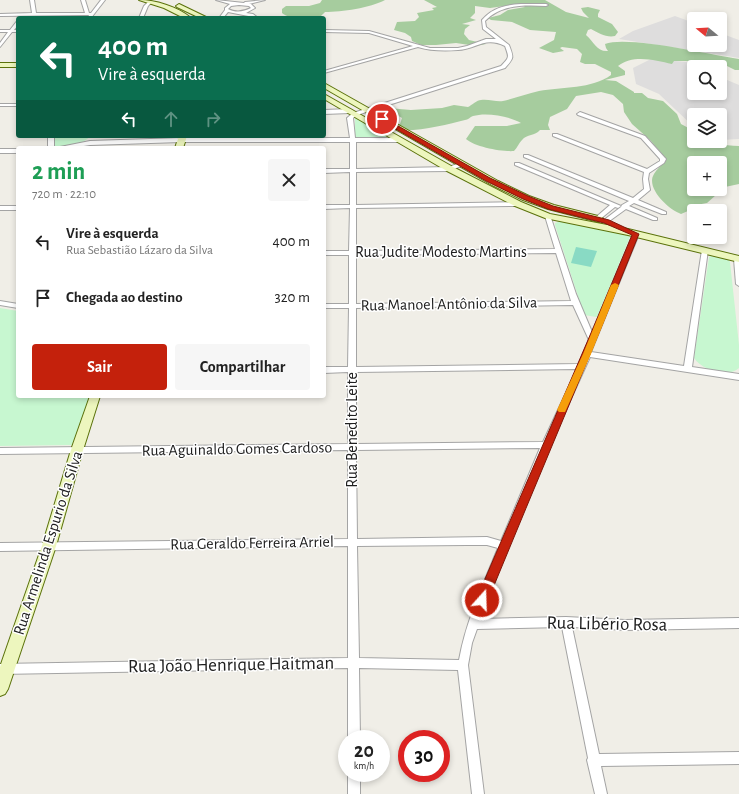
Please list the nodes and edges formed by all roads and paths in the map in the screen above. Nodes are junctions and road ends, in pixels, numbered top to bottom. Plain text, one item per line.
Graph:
1 (32, 0) edge
2 (83, 0) edge
3 (103, 0) edge
4 (142, 0) edge
5 (218, 0) edge
6 (263, 0) edge
7 (150, 2) junction
8 (161, 2) edge
9 (237, 4) junction
10 (244, 4) junction
11 (546, 5) dead end
12 (146, 8) junction
13 (252, 8) junction
14 (227, 9) junction
15 (238, 12) junction
16 (34, 14) junction
17 (87, 14) junction
18 (93, 14) joint
19 (0, 15) edge
20 (252, 15) joint
21 (22, 16) edge
22 (142, 16) edge
23 (185, 16) edge
24 (200, 16) edge
25 (222, 16) edge
26 (230, 16) edge
27 (16, 25) edge
28 (0, 31) edge
29 (11, 31) junction
30 (16, 31) edge
31 (326, 31) edge
32 (491, 33) junction
33 (498, 40) junction
34 (482, 42) junction
35 (0, 46) edge
36 (416, 46) junction
37 (0, 65) edge
38 (16, 65) edge
39 (326, 71) edge
40 (326, 86) edge
41 (326, 97) edge
42 (0, 105) edge
43 (16, 105) edge
44 (368, 111) junction
45 (326, 112) edge
46 (580, 114) dead end
47 (353, 116) junction
48 (555, 135) dead end
49 (92, 138) edge
50 (182, 138) edge
51 (353, 140) junction
52 (400, 140) junction
53 (90, 143) junction
54 (73, 146) edge
55 (0, 151) edge
56 (16, 151) edge
57 (526, 156) dead end
58 (462, 164) junction
59 (517, 164) dead end
60 (450, 169) junction
61 (326, 171) edge
62 (353, 171) junction
63 (647, 171) junction
64 (632, 200) junction
65 (518, 204) junction
66 (614, 205) junction
67 (326, 207) edge
68 (353, 207) junction
69 (624, 207) junction
70 (0, 208) edge
71 (16, 208) edge
72 (664, 213) dead end
73 (548, 216) junction
74 (597, 219) junction
75 (655, 219) dead end
76 (606, 221) junction
77 (632, 233) junction
78 (705, 250) junction
79 (559, 251) junction
80 (352, 252) junction
81 (326, 253) edge
82 (738, 259) edge
83 (739, 284) edge
84 (0, 303) edge
85 (574, 303) junction
86 (16, 306) edge
87 (326, 306) edge
88 (353, 306) junction
89 (592, 339) junction
90 (587, 354) junction
91 (581, 366) junction
92 (688, 368) junction
93 (326, 370) edge
94 (352, 370) junction
95 (739, 377) edge
96 (94, 398) edge
97 (546, 445) junction
98 (352, 447) junction
99 (77, 450) junction
100 (0, 451) edge
101 (353, 542) junction
102 (49, 546) junction
103 (504, 546) junction
104 (0, 547) edge
105 (566, 622) junction
106 (739, 623) edge
107 (475, 624) junction
108 (355, 663) junction
109 (463, 665) junction
110 (3, 669) edge
111 (0, 689) edge
112 (354, 730) edge
113 (739, 758) edge
114 (593, 760) junction
115 (354, 782) edge
116 (354, 794) edge
117 (478, 794) edge
118 (601, 794) edge

1 - 16 street
2 - 17 street
3 - 18 street
4 - 7 street
5 - 9 street
5 - 14 street
6 - 10 street
6 - 13 street
7 - 8 street
7 - 12 street
8 - 12 street
8 - 23 street
8 - 24 street
9 - 10 street
9 - 14 street
10 - 13 street
11 - 32 street
12 - 22 street
13 - 15 street
13 - 20 street
14 - 15 street
14 - 25 street
15 - 20 street
15 - 26 street
16 - 17 street
16 - 21 street
17 - 18 street
19 - 21 street
27 - 29 street
28 - 29 street
29 - 30 street
29 - 35 street
31 - 36 street
32 - 33 street
32 - 34 street
33 - 34 street
33 - 44 street
34 - 36 street
36 - 39 street
37 - 38 street
40 - 44 street
41 - 47 street
42 - 43 street
44 - 47 street
44 - 58 street
45 - 47 street
46 - 63 street
47 - 51 street, Rua Benedito Leite
47 - 52 street
48 - 63 street
49 - 53 street
50 - 51 street
50 - 53 street
51 - 52 street
51 - 62 street, Rua Benedito Leite
52 - 60 street
53 - 54 street
55 - 56 street
57 - 64 street
58 - 60 street
58 - 74 street
59 - 66 street
60 - 62 street
60 - 65 street
61 - 62 street
62 - 68 street, Rua Benedito Leite
63 - 64 street
64 - 69 street
64 - 72 street
65 - 68 street
65 - 73 street
66 - 69 street
66 - 74 street
67 - 68 street
68 - 80 street, Rua Benedito Leite
69 - 75 street
69 - 76 street
70 - 71 street
73 - 77 street
73 - 79 street
74 - 76 street
76 - 77 street
77 - 78 street
77 - 89 street
78 - 82 street
78 - 92 street
79 - 80 street, Rua Judite Modesto Martins
79 - 85 street
80 - 81 street, Rua Judite Modesto Martins
80 - 88 street, Rua Benedito Leite
82 - 83 street
84 - 86 street
85 - 88 street, Rua Manoel Antônio da Silva
85 - 89 street
87 - 88 street, Rua Manoel Antônio da Silva
88 - 94 street, Rua Benedito Leite
89 - 90 street
90 - 91 street
90 - 92 street
91 - 94 street
91 - 97 street
92 - 95 street
93 - 94 street
94 - 98 street, Rua Benedito Leite
96 - 99 street, Rua Armelinda Espurio da Silva
97 - 98 street, Rua Aguinaldo Gomes Cardoso
97 - 103 street
98 - 99 street, Rua Aguinaldo Gomes Cardoso
98 - 101 street, Rua Benedito Leite
99 - 100 street, Rua Aguinaldo Gomes Cardoso
99 - 102 street, Rua Armelinda Espurio da Silva
101 - 102 street, Rua Geraldo Ferreira Arriel
101 - 103 street, Rua Geraldo Ferreira Arriel
101 - 108 street, Rua Benedito Leite
102 - 104 street, Rua Geraldo Ferreira Arriel
102 - 110 street, Rua Armelinda Espurio da Silva
103 - 107 street
105 - 106 street, Rua Libério Rosa
105 - 107 street, Rua Libério Rosa
105 - 114 street
107 - 109 street
108 - 109 street, Rua João Henrique Haitman
108 - 110 street, Rua João Henrique Haitman
108 - 112 street, Rua Benedito Leite
109 - 117 street
110 - 111 street, Rua Armelinda Espurio da Silva
113 - 114 street
114 - 118 street
115 - 116 street

